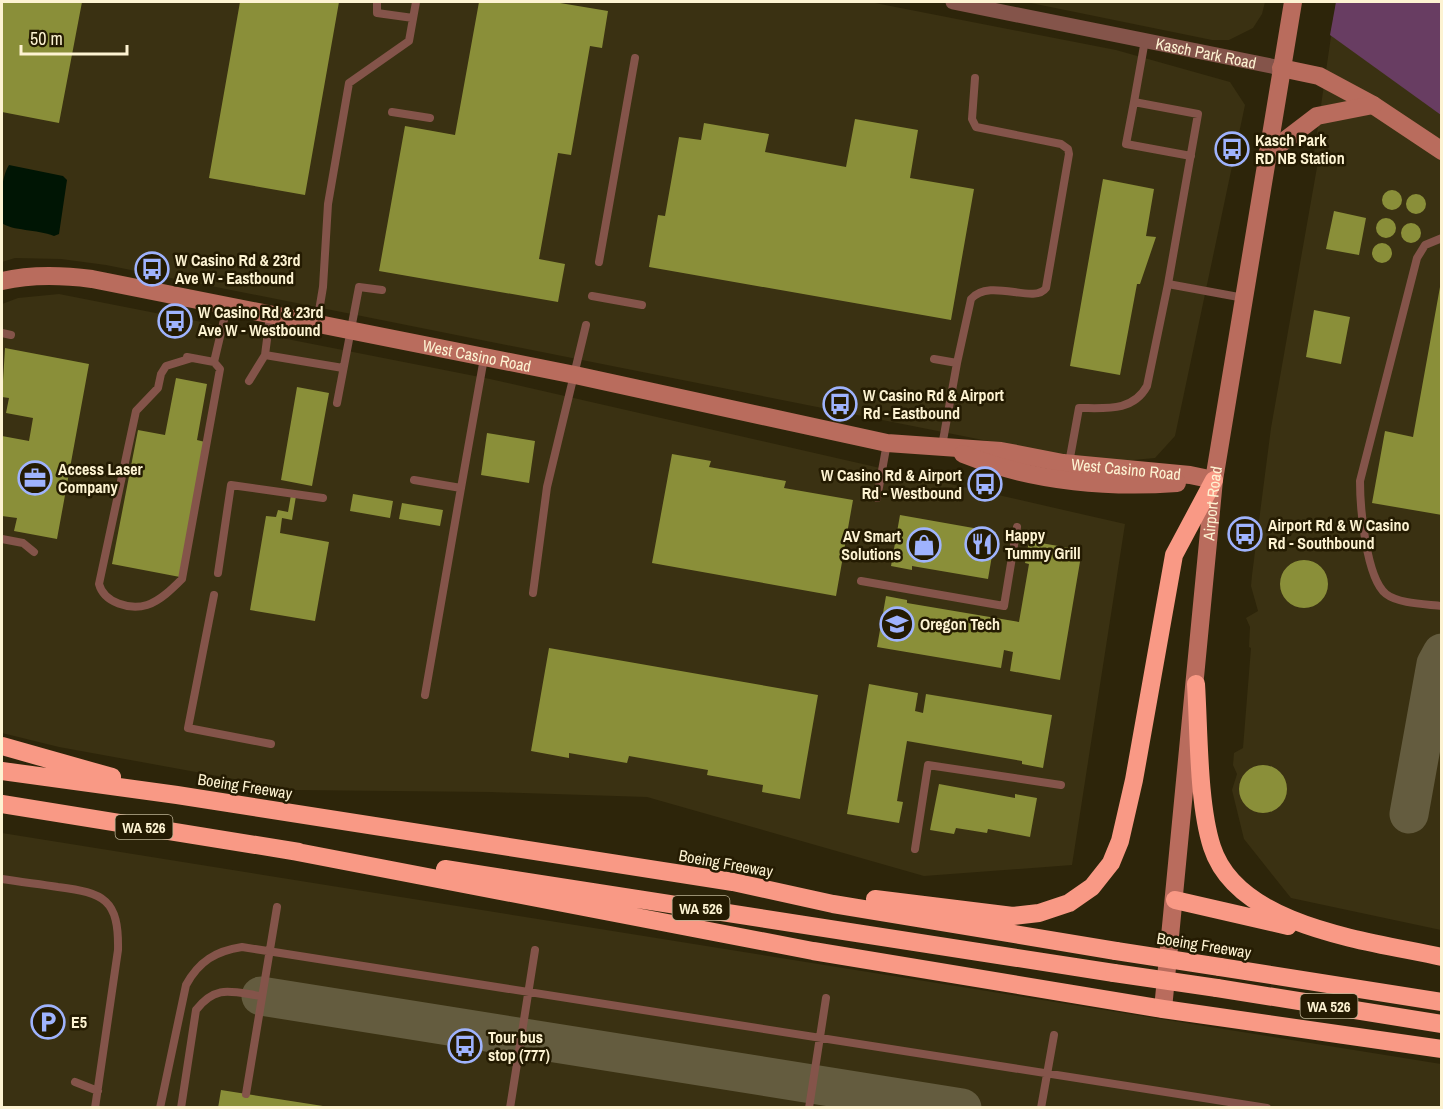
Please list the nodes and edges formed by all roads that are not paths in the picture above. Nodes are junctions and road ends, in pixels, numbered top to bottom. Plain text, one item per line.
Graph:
1 (377, 2) edge
2 (416, 2) edge
3 (954, 2) edge
4 (1293, 2) edge
5 (413, 18) junction
6 (1145, 39) junction
7 (635, 58) dead end
8 (1281, 68) junction
9 (975, 78) dead end
10 (1134, 102) junction
11 (1373, 105) junction
12 (392, 112) dead end
13 (429, 118) dead end
14 (1442, 151) edge
15 (1267, 153) junction
16 (1191, 156) junction
17 (1442, 238) edge
18 (599, 262) dead end
19 (2, 281) edge
20 (1168, 284) junction
21 (382, 290) dead end
22 (592, 296) dead end
23 (1244, 298) junction
24 (642, 305) dead end
25 (228, 306) junction
26 (271, 314) junction
27 (317, 324) junction
28 (586, 326) dead end
29 (350, 330) junction
30 (2, 333) edge
31 (11, 335) dead end
32 (265, 356) junction
33 (485, 357) junction
34 (934, 359) dead end
35 (214, 362) junction
36 (957, 363) junction
37 (343, 368) junction
38 (575, 375) junction
39 (249, 381) dead end
40 (337, 403) dead end
41 (887, 443) junction
42 (946, 448) junction
43 (1069, 464) junction
44 (414, 480) dead end
45 (1214, 480) junction
46 (461, 488) junction
47 (323, 498) dead end
48 (877, 498) dead end
49 (1017, 527) dead end
50 (2, 539) edge
51 (34, 552) dead end
52 (218, 573) dead end
53 (861, 581) dead end
54 (533, 593) dead end
55 (213, 595) dead end
56 (1442, 606) edge
57 (1196, 684) junction
58 (425, 695) dead end
59 (271, 744) dead end
60 (2, 746) edge
61 (2, 771) edge
62 (1061, 785) dead end
63 (177, 795) junction
64 (2, 804) edge
65 (915, 849) dead end
66 (287, 850) junction
67 (2, 879) edge
68 (733, 882) junction
69 (1175, 900) junction
70 (277, 907) dead end
71 (1332, 932) junction
72 (268, 950) junction
73 (535, 950) dead end
74 (1442, 957) edge
75 (527, 991) junction
76 (261, 996) junction
77 (826, 998) dead end
78 (1442, 1002) edge
79 (1163, 1010) junction
80 (1442, 1024) edge
81 (1054, 1035) dead end
82 (819, 1037) junction
83 (1442, 1049) edge
84 (1046, 1072) junction
85 (75, 1082) dead end
86 (98, 1091) junction
87 (246, 1094) dead end
88 (95, 1107) edge
89 (160, 1107) edge
90 (181, 1107) edge
91 (510, 1107) edge
92 (809, 1107) edge
93 (1041, 1107) edge
94 (1267, 1107) edge

1 - 5 lane
2 - 5 lane
3 - 6 street, Kasch Park Road
4 - 8 street, Airport Road
5 - 27 lane
6 - 8 street, Kasch Park Road
6 - 10 lane
7 - 18 lane
8 - 11 street, Kasch Park Road
8 - 15 street, Airport Road
9 - 36 lane
10 - 16 lane
10 - 16 lane
11 - 14 street, Kasch Park Road
11 - 15 street
12 - 13 lane
15 - 23 street, Airport Road
16 - 20 lane
17 - 56 lane
19 - 25 street, West Casino Road
20 - 23 lane
20 - 43 lane
21 - 29 lane
22 - 24 lane
23 - 45 street, Airport Road
25 - 26 street, West Casino Road
25 - 35 lane
26 - 27 street, West Casino Road
26 - 32 lane
27 - 29 street, West Casino Road
28 - 38 lane
29 - 33 street, West Casino Road
29 - 37 lane
30 - 31 lane
32 - 37 lane
32 - 39 lane
33 - 38 street, West Casino Road
33 - 46 lane
34 - 36 lane
35 - 35 lane
36 - 42 lane
37 - 40 lane
38 - 41 street, West Casino Road
38 - 54 lane
41 - 42 street, West Casino Road
41 - 48 lane
42 - 43 street, West Casino Road
42 - 45 street, West Casino Road
43 - 45 street, West Casino Road
44 - 46 lane
45 - 57 street, Airport Road
45 - 68 highway
46 - 58 lane
47 - 52 lane
49 - 53 lane
50 - 51 lane
55 - 59 lane
57 - 69 street, Airport Road
57 - 71 highway
60 - 63 highway
61 - 63 highway, Boeing Freeway / WA 526
62 - 65 lane
63 - 68 highway, Boeing Freeway / WA 526
64 - 66 highway, WA 526
66 - 79 highway
66 - 80 highway, WA 526, bridge
67 - 86 lane
68 - 78 highway, Boeing Freeway / WA 526, bridge
69 - 71 highway
69 - 79 street, Airport Road
70 - 72 lane
71 - 74 highway
72 - 75 lane
72 - 76 lane
72 - 89 lane
73 - 75 lane
75 - 82 lane
75 - 91 lane
76 - 87 lane
76 - 90 lane
77 - 82 lane
79 - 83 highway
81 - 84 lane
82 - 84 lane
82 - 92 lane
84 - 93 lane
84 - 94 lane
85 - 86 lane
86 - 88 lane

